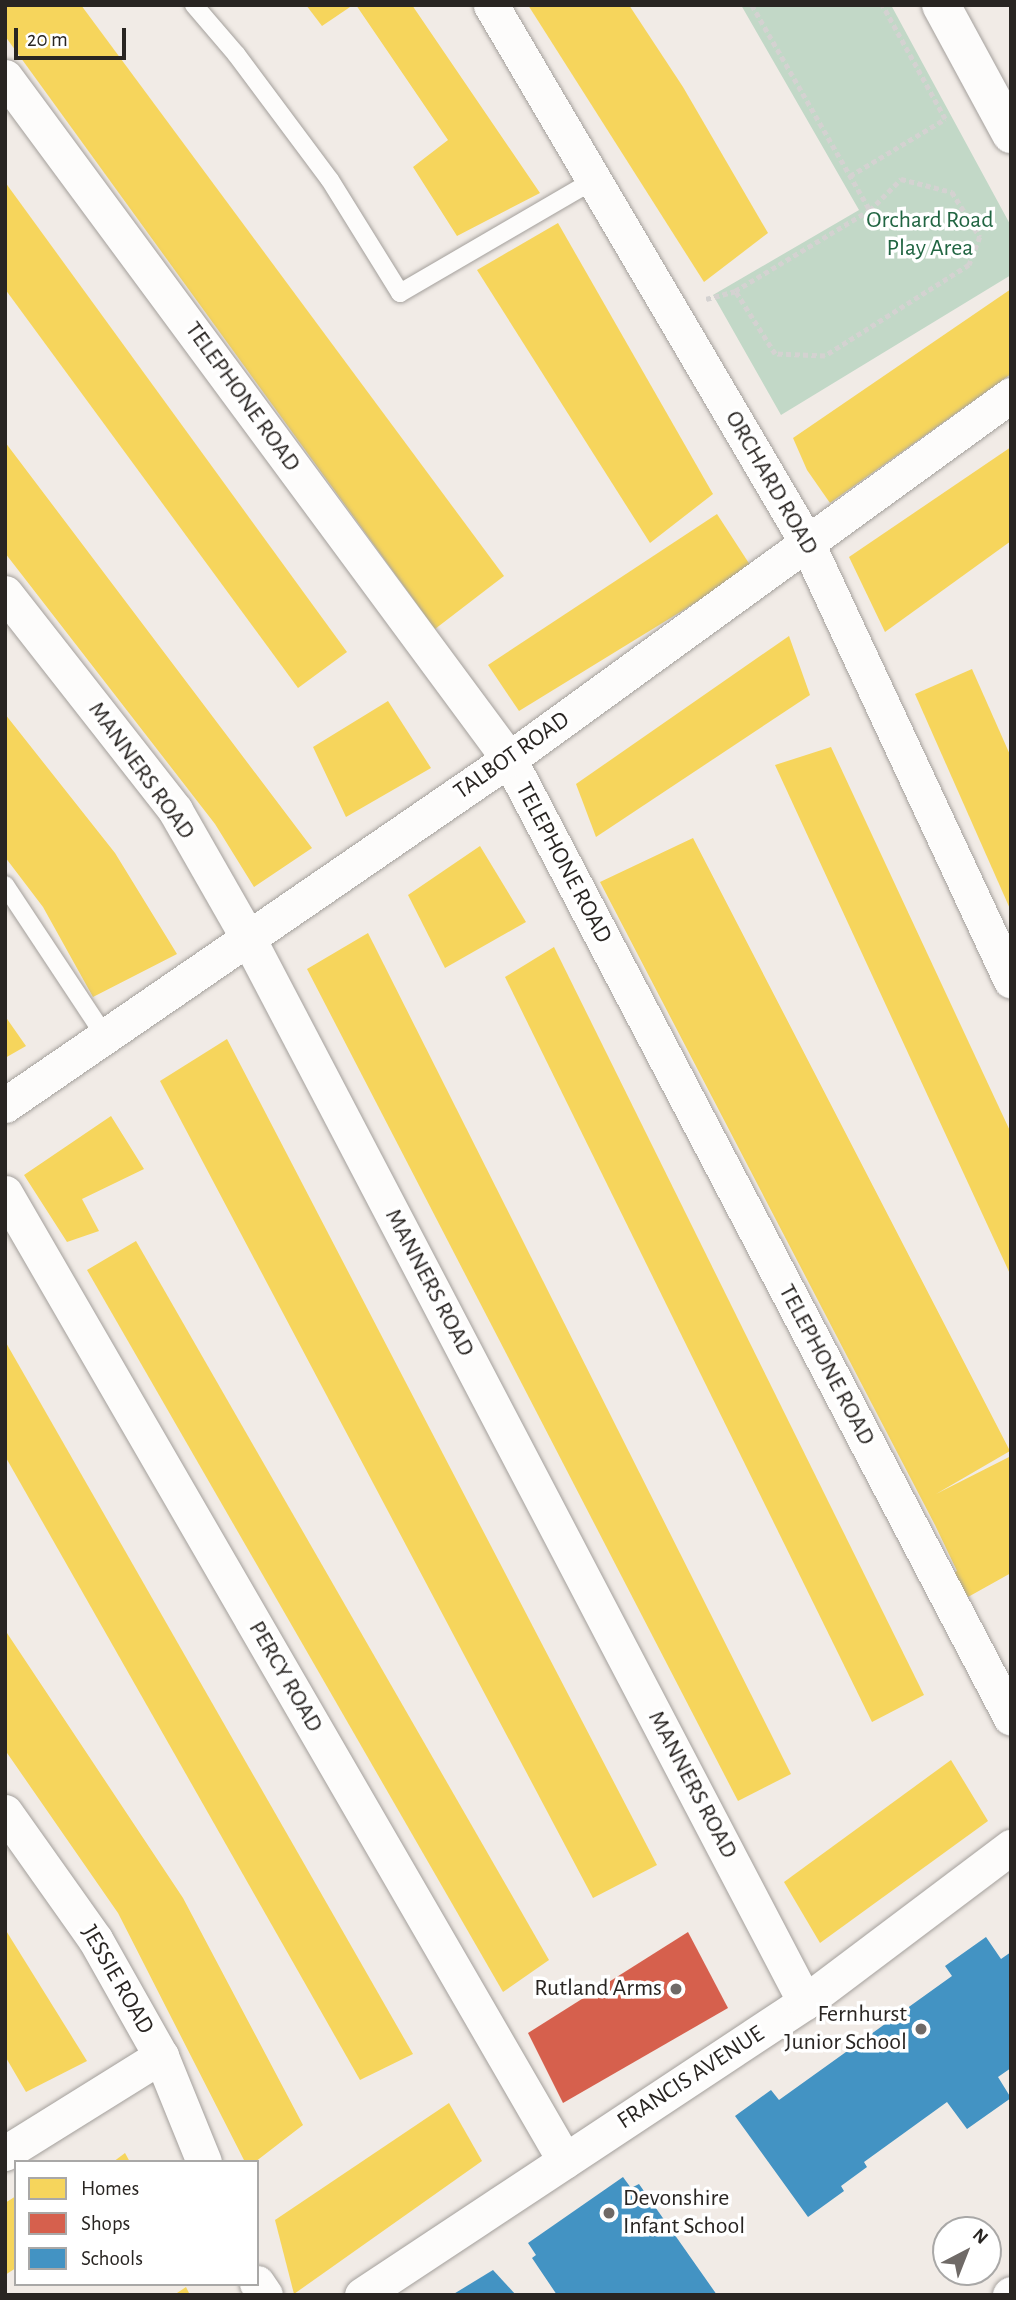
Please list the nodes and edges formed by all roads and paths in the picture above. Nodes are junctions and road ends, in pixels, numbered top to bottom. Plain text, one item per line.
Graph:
1 (194, 5) edge
2 (491, 5) edge
3 (752, 5) edge
4 (882, 5) edge
5 (941, 5) edge
6 (5, 77) edge
7 (996, 85) edge
8 (1011, 134) edge
9 (850, 176) junction
10 (594, 180) junction
11 (870, 210) junction
12 (735, 291) junction
13 (713, 295) dead end
14 (1011, 395) edge
15 (806, 541) junction
16 (5, 593) edge
17 (509, 760) junction
18 (5, 885) edge
19 (248, 938) junction
20 (1011, 981) edge
21 (105, 1036) junction
22 (5, 1105) edge
23 (5, 1193) edge
24 (1011, 1718) edge
25 (5, 1812) edge
26 (1011, 1847) edge
27 (805, 2002) junction
28 (161, 2056) junction
29 (5, 2153) edge
30 (203, 2160) edge
31 (565, 2161) junction
32 (362, 2295) edge

1 - 10 lane
2 - 10 street, ORCHARD ROAD
3 - 9 path
4 - 9 path
5 - 7 main road
6 - 17 street, TELEPHONE ROAD
7 - 8 main road
9 - 11 path
10 - 15 street, ORCHARD ROAD
11 - 12 path
11 - 12 path
12 - 13 path
14 - 15 street, TALBOT ROAD
15 - 17 street, TALBOT ROAD
15 - 20 street, ORCHARD ROAD
16 - 19 street, MANNERS ROAD
17 - 19 street, TALBOT ROAD
17 - 24 street, TELEPHONE ROAD
18 - 21 lane
19 - 21 street, TALBOT ROAD
19 - 27 street, MANNERS ROAD
21 - 22 street, TALBOT ROAD
23 - 31 street, PERCY ROAD
25 - 28 street, JESSIE ROAD
26 - 27 street, FRANCIS AVENUE
27 - 31 street, FRANCIS AVENUE
28 - 29 street
28 - 30 street, JESSIE ROAD
31 - 32 street, FRANCIS AVENUE

